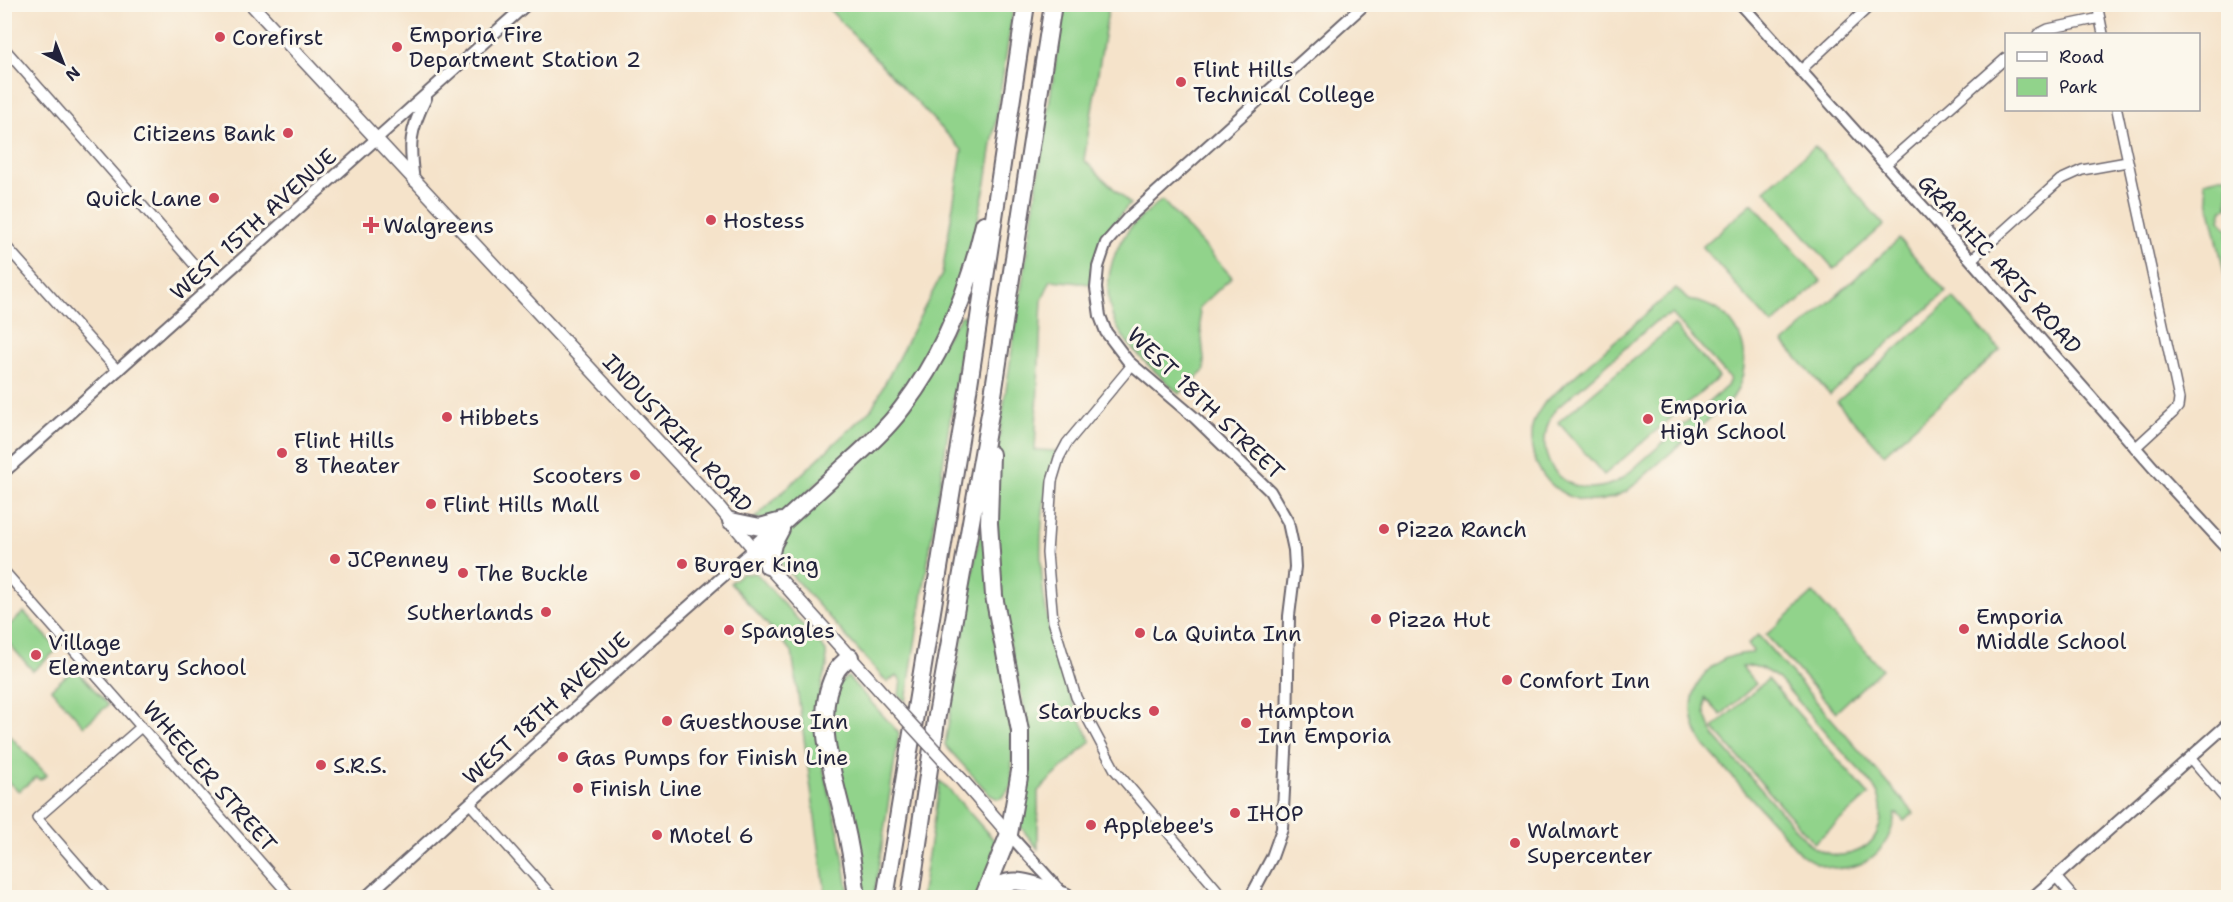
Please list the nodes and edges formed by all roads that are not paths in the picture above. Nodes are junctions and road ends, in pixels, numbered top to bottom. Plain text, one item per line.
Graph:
1 (250, 4) edge
2 (526, 4) edge
3 (1026, 4) edge
4 (1053, 4) edge
5 (1365, 4) edge
6 (1741, 4) edge
7 (1872, 4) edge
8 (2097, 4) edge
9 (2100, 18) junction
10 (2040, 33) edge
11 (2103, 33) edge
12 (4, 48) edge
13 (2005, 60) edge
14 (1801, 70) junction
15 (429, 92) junction
16 (2117, 111) edge
17 (375, 141) junction
18 (1006, 145) junction
19 (2127, 162) junction
20 (1885, 165) junction
21 (414, 181) junction
22 (4, 244) edge
23 (1971, 260) junction
24 (213, 286) junction
25 (1132, 365) junction
26 (118, 371) junction
27 (991, 408) junction
28 (2135, 448) junction
29 (4, 454) edge
30 (9, 468) edge
31 (786, 520) junction
32 (731, 521) junction
33 (754, 549) junction
34 (2229, 549) edge
35 (768, 566) junction
36 (4, 572) edge
37 (850, 657) junction
38 (2229, 724) edge
39 (141, 727) junction
40 (2190, 758) junction
41 (2229, 802) edge
42 (470, 804) junction
43 (1009, 834) junction
44 (2056, 877) junction
45 (371, 896) edge
46 (107, 897) edge
47 (292, 897) edge
48 (554, 897) edge
49 (857, 897) edge
50 (885, 897) edge
51 (910, 897) edge
52 (983, 897) edge
53 (988, 897) edge
54 (1066, 897) edge
55 (1224, 897) edge
56 (1250, 897) edge
57 (2032, 897) edge
58 (2074, 897) edge

1 - 17 main road, INDUSTRIAL ROAD
2 - 15 street, WEST 15TH AVENUE
3 - 18 highway
4 - 27 highway
5 - 25 street, WEST 18TH STREET
6 - 14 street, GRAPHIC ARTS ROAD
7 - 14 street
8 - 9 street
9 - 10 street
9 - 11 street
12 - 24 street
13 - 20 street
14 - 20 street, GRAPHIC ARTS ROAD
15 - 17 street, WEST 15TH AVENUE
15 - 21 street
16 - 19 street
17 - 21 main road, INDUSTRIAL ROAD
17 - 24 street, WEST 15TH AVENUE
18 - 31 highway
18 - 50 highway
19 - 23 street
19 - 28 street
20 - 23 street, GRAPHIC ARTS ROAD
21 - 32 main road, INDUSTRIAL ROAD
22 - 26 street
23 - 28 street, GRAPHIC ARTS ROAD
24 - 26 street, WEST 15TH AVENUE
25 - 55 street
25 - 56 street, WEST 18TH STREET
26 - 30 street, WEST 15TH AVENUE
27 - 43 highway
27 - 51 highway
28 - 34 street, GRAPHIC ARTS ROAD
29 - 30 street
31 - 32 highway
31 - 33 highway
31 - 35 highway
32 - 33 main road, INDUSTRIAL ROAD
33 - 35 main road, INDUSTRIAL ROAD
33 - 42 street, WEST 18TH AVENUE
35 - 37 main road, INDUSTRIAL ROAD
36 - 39 street, WHEELER STREET
37 - 43 main road, INDUSTRIAL ROAD, bridge
37 - 49 highway
38 - 40 street
39 - 46 street
39 - 47 street, WHEELER STREET
40 - 41 street
40 - 44 street
42 - 45 street, WEST 18TH AVENUE
42 - 48 street
43 - 52 highway
43 - 54 street, INDUSTRIAL ROAD
44 - 57 street
44 - 58 street
53 - 54 highway

